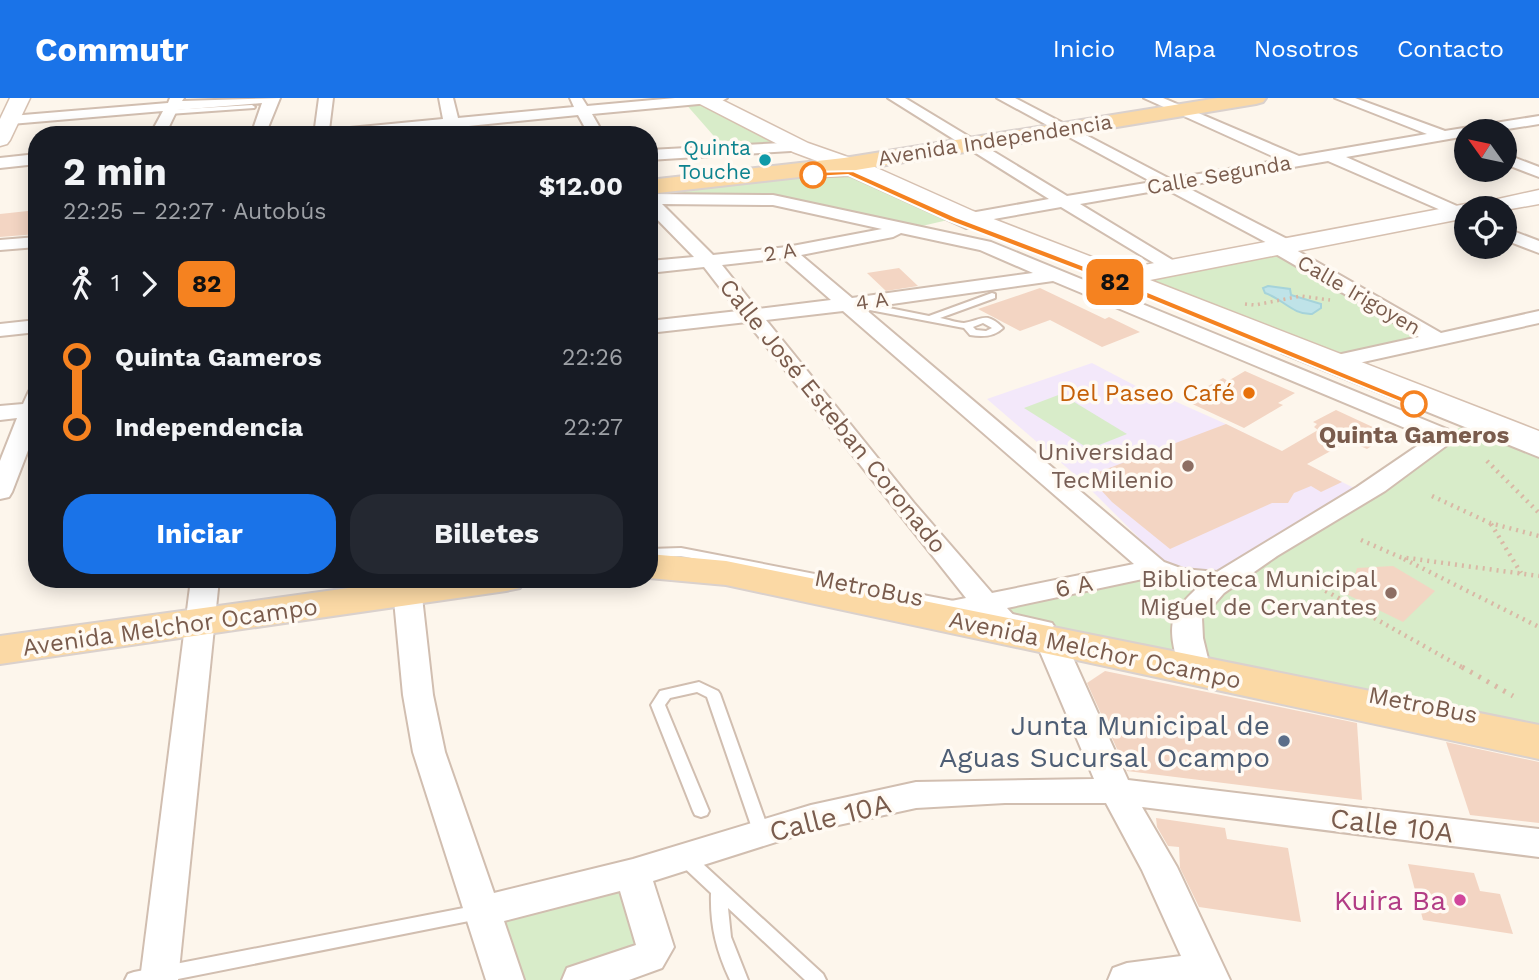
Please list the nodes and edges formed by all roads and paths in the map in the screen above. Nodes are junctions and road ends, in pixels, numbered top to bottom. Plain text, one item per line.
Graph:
1 (20, 98) edge
2 (272, 98) edge
3 (326, 98) edge
4 (446, 98) edge
5 (713, 98) edge
6 (895, 98) edge
7 (1004, 98) edge
8 (1151, 98) edge
9 (1256, 98) edge
10 (1342, 98) edge
11 (579, 104) edge
12 (173, 106) edge
13 (252, 107) dead end
14 (1178, 110) junction
15 (11, 120) junction
16 (1539, 120) edge
17 (1517, 123) edge
18 (162, 126) edge
19 (261, 126) edge
20 (323, 126) edge
21 (453, 126) edge
22 (464, 126) edge
23 (592, 126) edge
24 (1061, 129) junction
25 (1454, 134) edge
26 (1443, 136) junction
27 (0, 140) edge
28 (1454, 140) edge
29 (968, 144) junction
30 (802, 147) junction
31 (658, 155) edge
32 (1330, 156) junction
33 (28, 160) edge
34 (1297, 161) junction
35 (0, 163) edge
36 (1517, 164) edge
37 (854, 166) junction
38 (1539, 172) edge
39 (1168, 184) junction
40 (658, 188) edge
41 (658, 188) edge
42 (1539, 197) edge
43 (658, 200) edge
44 (1063, 202) junction
45 (1517, 202) edge
46 (1454, 206) edge
47 (658, 209) edge
48 (1454, 215) edge
49 (971, 218) junction
50 (909, 229) junction
51 (1517, 238) edge
52 (28, 243) edge
53 (0, 246) edge
54 (1284, 248) junction
55 (1539, 248) edge
56 (787, 252) junction
57 (710, 262) junction
58 (658, 266) edge
59 (1172, 268) junction
60 (1099, 271) junction
61 (1058, 275) junction
62 (992, 296) dead end
63 (1301, 296) dead end
64 (1281, 300) dead end
65 (850, 304) junction
66 (752, 313) junction
67 (1539, 317) edge
68 (931, 318) junction
69 (658, 326) edge
70 (967, 326) dead end
71 (28, 327) edge
72 (0, 330) edge
73 (1438, 340) junction
74 (1336, 362) junction
75 (28, 407) edge
76 (0, 413) edge
77 (28, 422) edge
78 (1539, 442) edge
79 (1539, 454) edge
80 (1488, 461) dead end
81 (0, 492) edge
82 (1432, 496) dead end
83 (1539, 513) edge
84 (1490, 523) junction
85 (1539, 537) edge
86 (1361, 540) dead end
87 (658, 553) edge
88 (1400, 558) junction
89 (658, 567) edge
90 (1154, 568) junction
91 (1539, 569) edge
92 (1521, 573) junction
93 (1531, 574) junction
94 (1539, 576) edge
95 (1301, 578) dead end
96 (1221, 582) junction
97 (204, 588) edge
98 (378, 588) edge
99 (408, 588) edge
100 (201, 618) junction
101 (990, 618) junction
102 (1539, 627) edge
103 (0, 640) edge
104 (0, 650) edge
105 (1195, 665) junction
106 (1513, 696) dead end
107 (1539, 727) edge
108 (1539, 742) edge
109 (1116, 791) junction
110 (701, 811) dead end
111 (762, 834) junction
112 (1539, 843) edge
113 (685, 857) junction
114 (633, 873) junction
115 (720, 891) junction
116 (483, 911) junction
117 (1209, 974) edge
118 (151, 978) edge
119 (505, 980) edge
120 (580, 980) edge
121 (739, 980) edge
122 (817, 980) edge
123 (1127, 980) edge

1 - 15 main road
2 - 12 street
2 - 19 street
3 - 20 street
4 - 21 street
5 - 11 street
5 - 30 main road
5 - 37 main road
6 - 29 street
7 - 24 street, Calle Irigoyen
8 - 14 street
9 - 14 main road, Avenida Independencia
10 - 26 street
11 - 22 street
11 - 23 street
12 - 13 lane
12 - 15 street
12 - 18 street
14 - 24 main road, Avenida Independencia
14 - 34 street
15 - 27 main road
16 - 17 street, Calle Segunda
24 - 29 main road, Avenida Independencia
24 - 39 street, Calle Irigoyen
25 - 26 street, Calle Segunda
26 - 28 street
26 - 32 street, Calle Segunda
29 - 37 main road, Avenida Independencia
29 - 44 street
30 - 31 street
30 - 37 main road
32 - 34 street, Calle Segunda
32 - 46 street
33 - 35 street
34 - 39 street, Calle Segunda
36 - 38 street
37 - 40 main road, Avenida Independencia
37 - 49 main road
39 - 44 street, Calle Segunda
39 - 54 street, Calle Irigoyen
41 - 60 lane
42 - 45 main road, 4 A
43 - 50 street
44 - 49 street, Calle Segunda
44 - 59 street
47 - 57 street, Calle José Esteban Coronado
48 - 54 main road, 4 A
49 - 60 main road
50 - 56 street, 2 A
50 - 61 street
51 - 55 street
52 - 53 street
54 - 59 main road, 4 A
54 - 73 street, Calle Irigoyen
56 - 57 street, 2 A
56 - 65 street
57 - 58 street, 2 A
57 - 66 street, Calle José Esteban Coronado
59 - 60 main road, 4 A
60 - 61 street, 4 A
60 - 74 main road
60 - 79 lane
61 - 65 street, 4 A
61 - 96 street
62 - 68 lane
63 - 64 path
65 - 66 street, 4 A
65 - 68 lane
65 - 90 street
66 - 69 street, 4 A
66 - 101 street, Calle José Esteban Coronado
67 - 73 street
68 - 70 lane
71 - 72 street
73 - 74 street
74 - 78 main road
75 - 76 street
77 - 81 street
80 - 83 path
82 - 84 path
84 - 85 path
84 - 92 path
86 - 88 path
87 - 101 lane, MetroBus
88 - 92 path
88 - 102 path
89 - 101 main road, Avenida Melchor Ocampo
90 - 96 street, 6 A
90 - 101 street, 6 A
91 - 93 path
92 - 93 path
93 - 94 path
95 - 106 path
96 - 105 street
97 - 100 street
98 - 100 main road, Avenida Melchor Ocampo
99 - 116 street
100 - 103 lane
100 - 104 main road, Avenida Melchor Ocampo
100 - 118 street
101 - 105 main road, Avenida Melchor Ocampo
101 - 105 lane, MetroBus
101 - 109 street, Calle José Esteban Coronado
105 - 107 lane, MetroBus
105 - 108 main road, Avenida Melchor Ocampo
109 - 111 street, Calle 10A
109 - 112 street, Calle 10A
109 - 117 street, Calle José Esteban Coronado
110 - 111 lane
111 - 113 street, Calle 10A
113 - 114 street, Calle 10A
113 - 115 lane
114 - 116 street, Calle 10A
114 - 120 street
115 - 121 lane
115 - 122 lane
116 - 118 lane, Calle 10A
116 - 119 street
117 - 123 street

